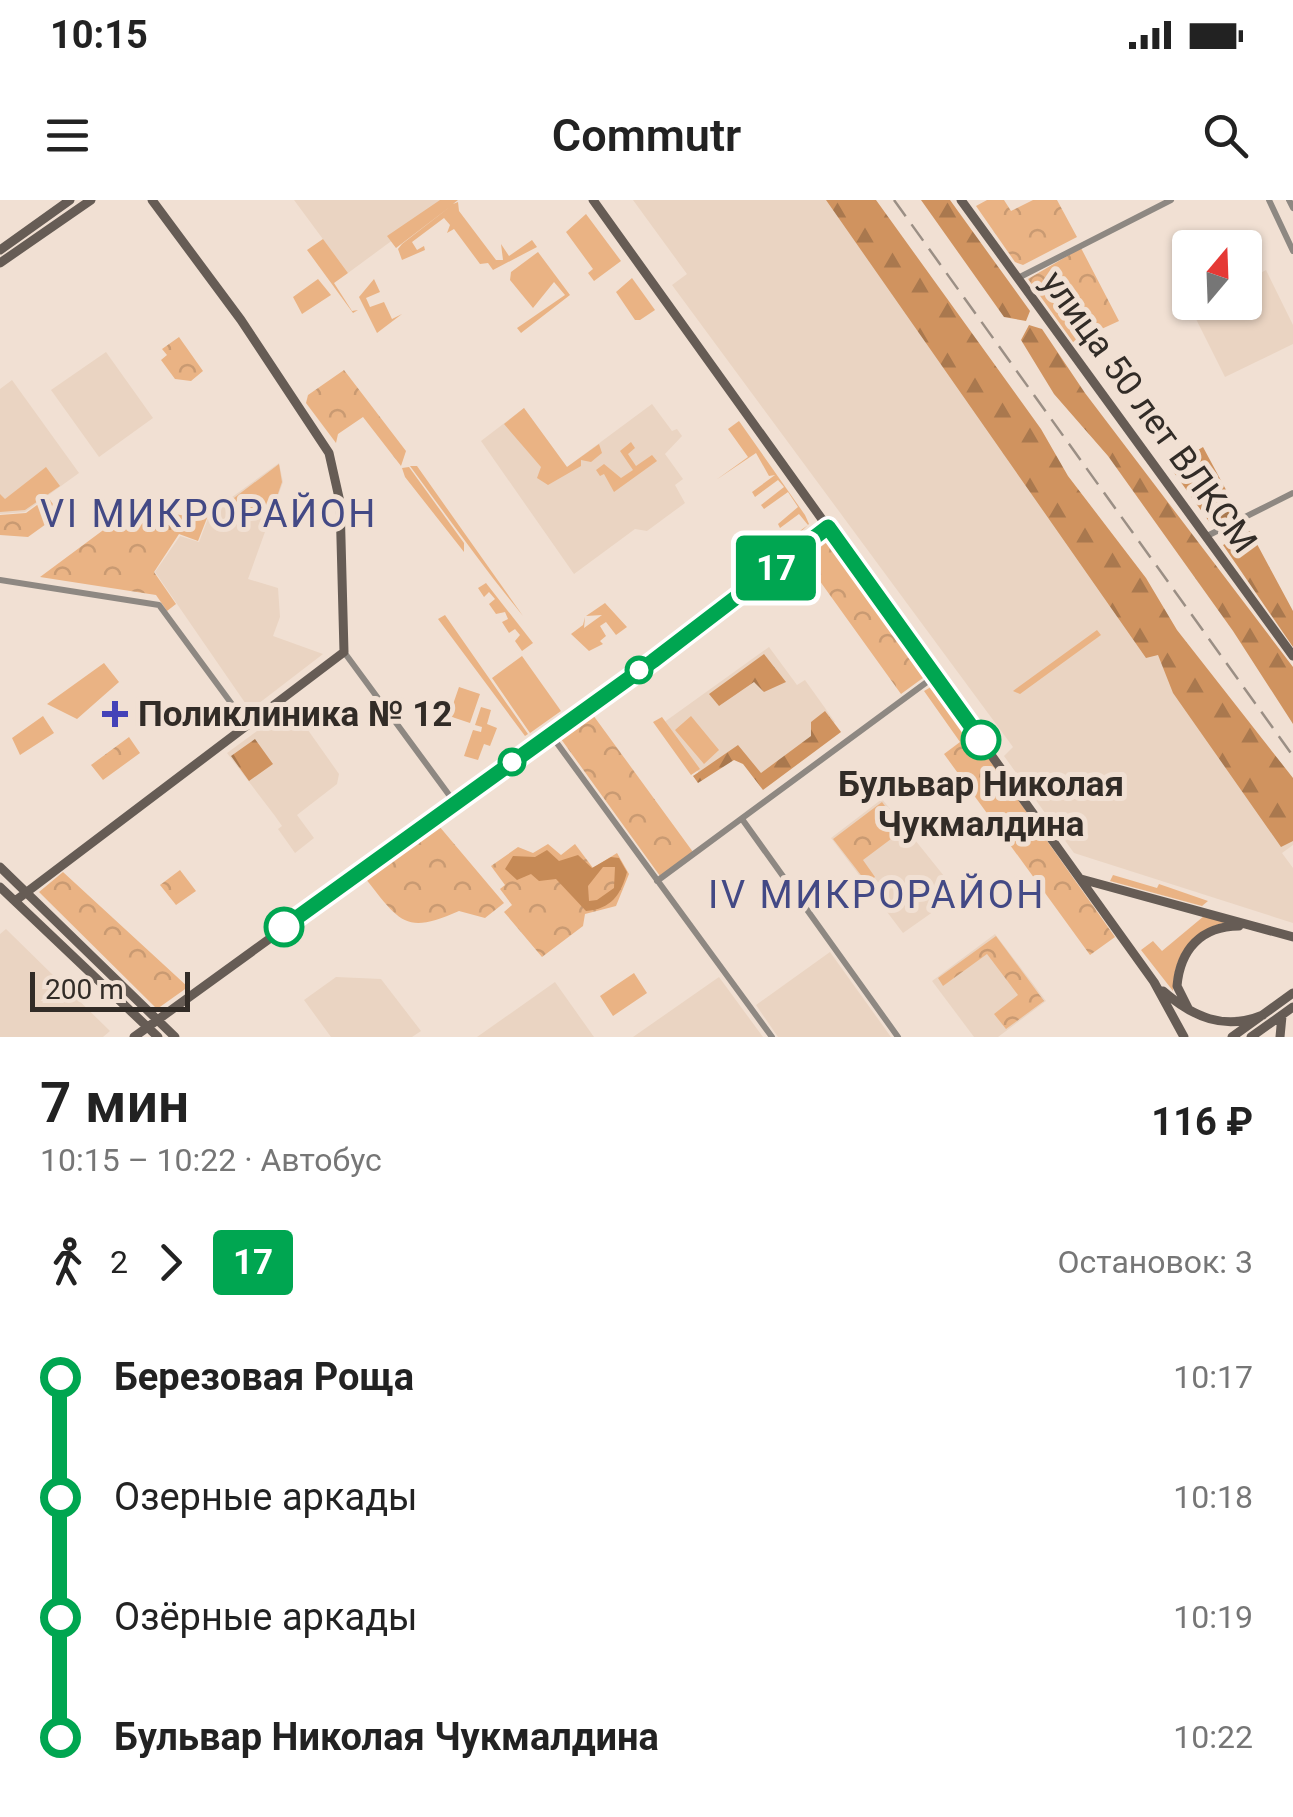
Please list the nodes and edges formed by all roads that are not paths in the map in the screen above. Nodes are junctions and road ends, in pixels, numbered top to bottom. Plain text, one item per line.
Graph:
1 (70, 200) edge
2 (91, 200) edge
3 (152, 200) edge
4 (592, 200) edge
5 (960, 200) edge
6 (1171, 200) edge
7 (1269, 200) edge
8 (1289, 200) edge
9 (1293, 208) edge
10 (0, 250) edge
11 (1293, 251) edge
12 (0, 263) edge
13 (1017, 279) junction
14 (1293, 493) edge
15 (828, 527) junction
16 (1207, 536) junction
17 (0, 580) edge
18 (344, 652) junction
19 (1293, 656) edge
20 (935, 676) junction
21 (248, 727) junction
22 (550, 734) junction
23 (454, 803) junction
24 (742, 819) junction
25 (0, 867) edge
26 (1081, 879) junction
27 (656, 881) junction
28 (0, 887) edge
29 (26, 892) junction
30 (15, 901) junction
31 (1261, 929) junction
32 (1293, 940) edge
33 (1154, 982) junction
34 (1293, 993) edge
35 (1188, 1008) junction
36 (1286, 1008) edge
37 (1263, 1015) junction
38 (157, 1019) junction
39 (148, 1027) junction
40 (134, 1037) edge
41 (158, 1037) edge
42 (175, 1037) edge
43 (772, 1037) edge
44 (898, 1037) edge
45 (1184, 1037) edge
46 (1232, 1037) edge
47 (1251, 1037) edge
48 (1280, 1037) edge

1 - 10 street
2 - 12 street
3 - 18 street
4 - 15 street
5 - 13 street, улица 50 лет ВЛКСМ
6 - 13 street
7 - 11 street
8 - 9 street
13 - 16 street, улица 50 лет ВЛКСМ
14 - 16 street
15 - 20 street
15 - 22 street
16 - 19 street, улица 50 лет ВЛКСМ
17 - 21 street
18 - 21 street
18 - 23 street
20 - 24 street
20 - 26 street
21 - 29 street
22 - 23 street
22 - 27 street
23 - 38 street
24 - 27 street
24 - 44 street
25 - 29 street
26 - 31 street
26 - 33 street
27 - 43 street
28 - 30 street
29 - 30 street
29 - 38 street
30 - 39 street
31 - 32 street
31 - 35 street
33 - 35 street
33 - 45 street
34 - 36 street
35 - 37 street
36 - 37 street
36 - 47 street
36 - 48 street
37 - 46 street
38 - 39 street
38 - 42 street
39 - 40 street
39 - 41 street

